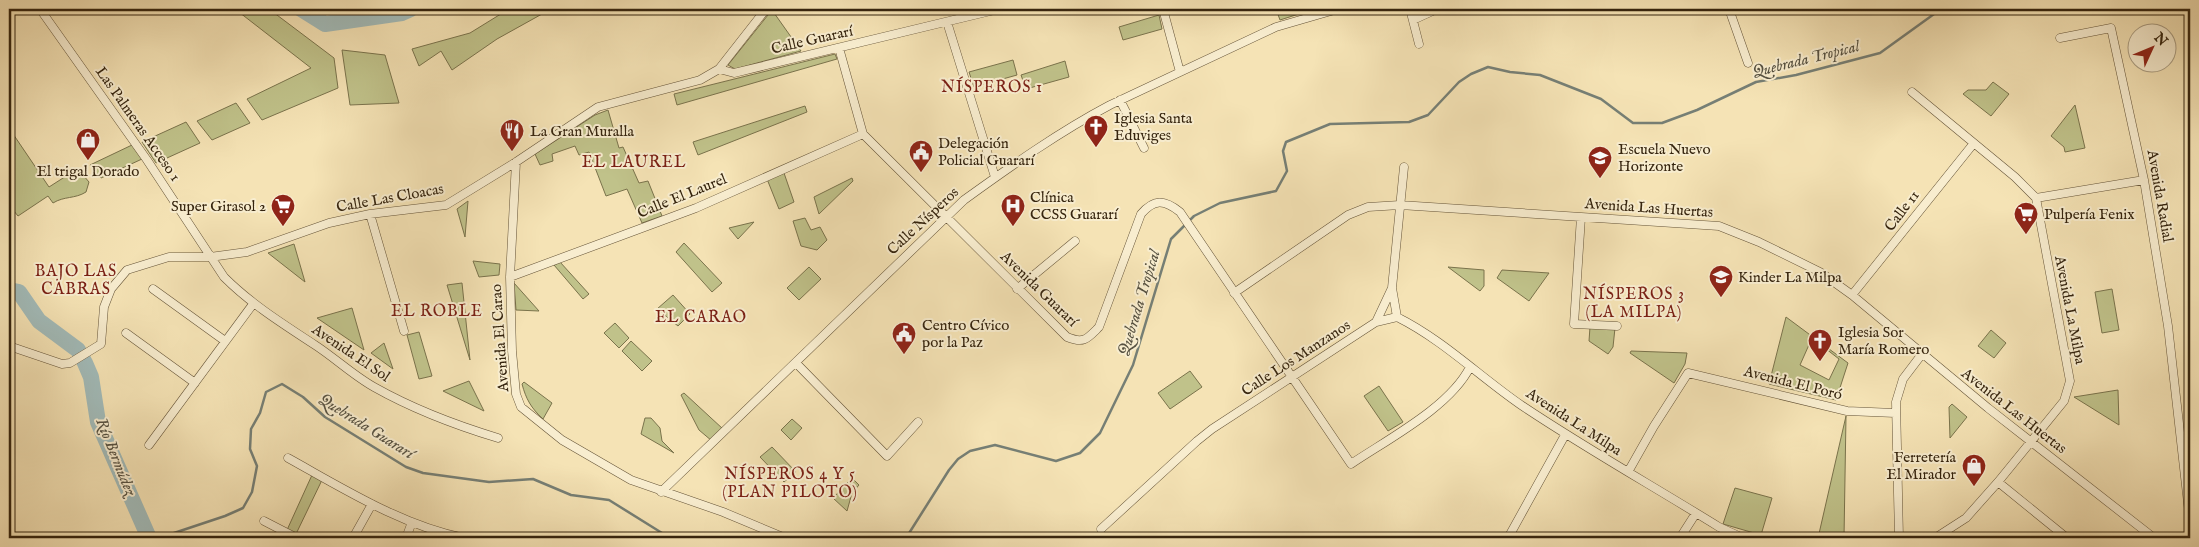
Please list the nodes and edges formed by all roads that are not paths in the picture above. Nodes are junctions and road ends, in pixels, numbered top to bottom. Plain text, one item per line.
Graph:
1 (40, 9) edge
2 (766, 9) edge
3 (999, 9) edge
4 (1163, 9) edge
5 (1338, 9) edge
6 (1410, 9) edge
7 (1437, 9) edge
8 (1729, 9) edge
9 (983, 11) edge
10 (1413, 20) junction
11 (947, 22) junction
12 (2060, 38) dead end
13 (1419, 44) dead end
14 (840, 48) junction
15 (1748, 63) dead end
16 (719, 69) junction
17 (1180, 72) junction
18 (1912, 92) dead end
19 (1120, 100) junction
20 (863, 134) junction
21 (1974, 143) junction
22 (1144, 148) dead end
23 (516, 162) junction
24 (1404, 167) dead end
25 (995, 177) junction
26 (2144, 180) junction
27 (2036, 198) junction
28 (1400, 205) junction
29 (370, 214) junction
30 (1581, 217) junction
31 (947, 218) junction
32 (1075, 241) dead end
33 (210, 256) junction
34 (510, 277) junction
35 (1392, 288) junction
36 (153, 289) dead end
37 (1017, 289) junction
38 (1234, 294) junction
39 (1852, 295) junction
40 (253, 304) junction
41 (1397, 318) junction
42 (1376, 322) junction
43 (1617, 326) dead end
44 (404, 331) dead end
45 (126, 333) dead end
46 (225, 341) junction
47 (9, 346) edge
48 (1922, 354) junction
49 (796, 363) junction
50 (1470, 367) junction
51 (1292, 378) junction
52 (195, 383) junction
53 (1895, 413) junction
54 (918, 422) dead end
55 (1565, 435) junction
56 (498, 438) dead end
57 (2032, 441) junction
58 (150, 445) dead end
59 (288, 458) dead end
60 (1628, 472) junction
61 (1998, 482) junction
62 (661, 492) junction
63 (372, 504) junction
64 (1696, 513) junction
65 (264, 520) dead end
66 (2190, 521) edge
67 (412, 522) junction
68 (1101, 529) dead end
69 (297, 538) edge
70 (353, 538) edge
71 (406, 538) edge
72 (464, 538) edge
73 (785, 538) edge
74 (1508, 538) edge
75 (1680, 538) edge
76 (1743, 538) edge
77 (1899, 538) edge
78 (1935, 538) edge
79 (2067, 538) edge
80 (2154, 538) edge

1 - 33 street, Las Palmeras Acceso 1
2 - 16 street, Calle Las Cloacas
3 - 9 street, Calle Guararí
4 - 17 street
5 - 17 street, Calle Nísperos
6 - 10 street
7 - 10 street
8 - 15 street
9 - 11 street, Calle Guararí
10 - 13 street
11 - 14 street, Calle Guararí
11 - 25 street
12 - 26 street, Avenida Radial
14 - 16 street, Calle Guararí
14 - 20 street
16 - 23 street, Calle Las Cloacas
17 - 19 street, Calle Nísperos
18 - 21 street
19 - 22 street
19 - 25 street, Calle Nísperos
20 - 31 street, Avenida Guararí
20 - 34 street, Calle El Laurel
21 - 27 street
21 - 39 street, Calle 11
23 - 29 street, Calle Las Cloacas
23 - 34 street, Avenida El Carao
24 - 28 street
25 - 31 street, Calle Nísperos
26 - 27 street
26 - 66 street, Avenida Radial
27 - 57 street, Avenida La Milpa
28 - 30 street, Avenida Las Huertas
28 - 35 street
28 - 38 street, Avenida Las Huertas
29 - 33 street, Calle Las Cloacas
29 - 44 street
30 - 39 street, Avenida Las Huertas
30 - 43 street
31 - 37 street, Avenida Guararí
31 - 49 street, Calle Nísperos
32 - 37 street
33 - 40 street, Avenida El Sol
33 - 47 street, Calle Las Cloacas
34 - 62 street, Avenida El Carao
35 - 41 street
35 - 42 street
36 - 46 street
37 - 38 street, Avenida Guararí
38 - 51 street, Avenida Guararí
39 - 48 street, Avenida Las Huertas
40 - 46 street
40 - 56 street, Avenida El Sol
41 - 42 street, Calle Los Manzanos
41 - 50 street, Avenida La Milpa
42 - 51 street, Calle Los Manzanos
45 - 52 street
46 - 52 street
48 - 53 street
48 - 57 street, Avenida Las Huertas
49 - 54 street
49 - 62 street, Calle Nísperos
50 - 51 street, Avenida Guararí
50 - 55 street, Avenida La Milpa
51 - 68 street, Calle Los Manzanos
52 - 58 street
53 - 60 street, Avenida El Poró
53 - 77 street
55 - 60 street, Avenida La Milpa
55 - 74 street
57 - 61 street, Avenida La Milpa
57 - 80 street, Avenida Las Huertas
59 - 63 street
60 - 64 street, Avenida La Milpa
61 - 78 street, Avenida La Milpa
61 - 79 street
62 - 73 street, Avenida El Carao
63 - 67 street
63 - 70 street
64 - 75 street
64 - 76 street, Avenida La Milpa
65 - 69 street
67 - 71 street
67 - 72 street

